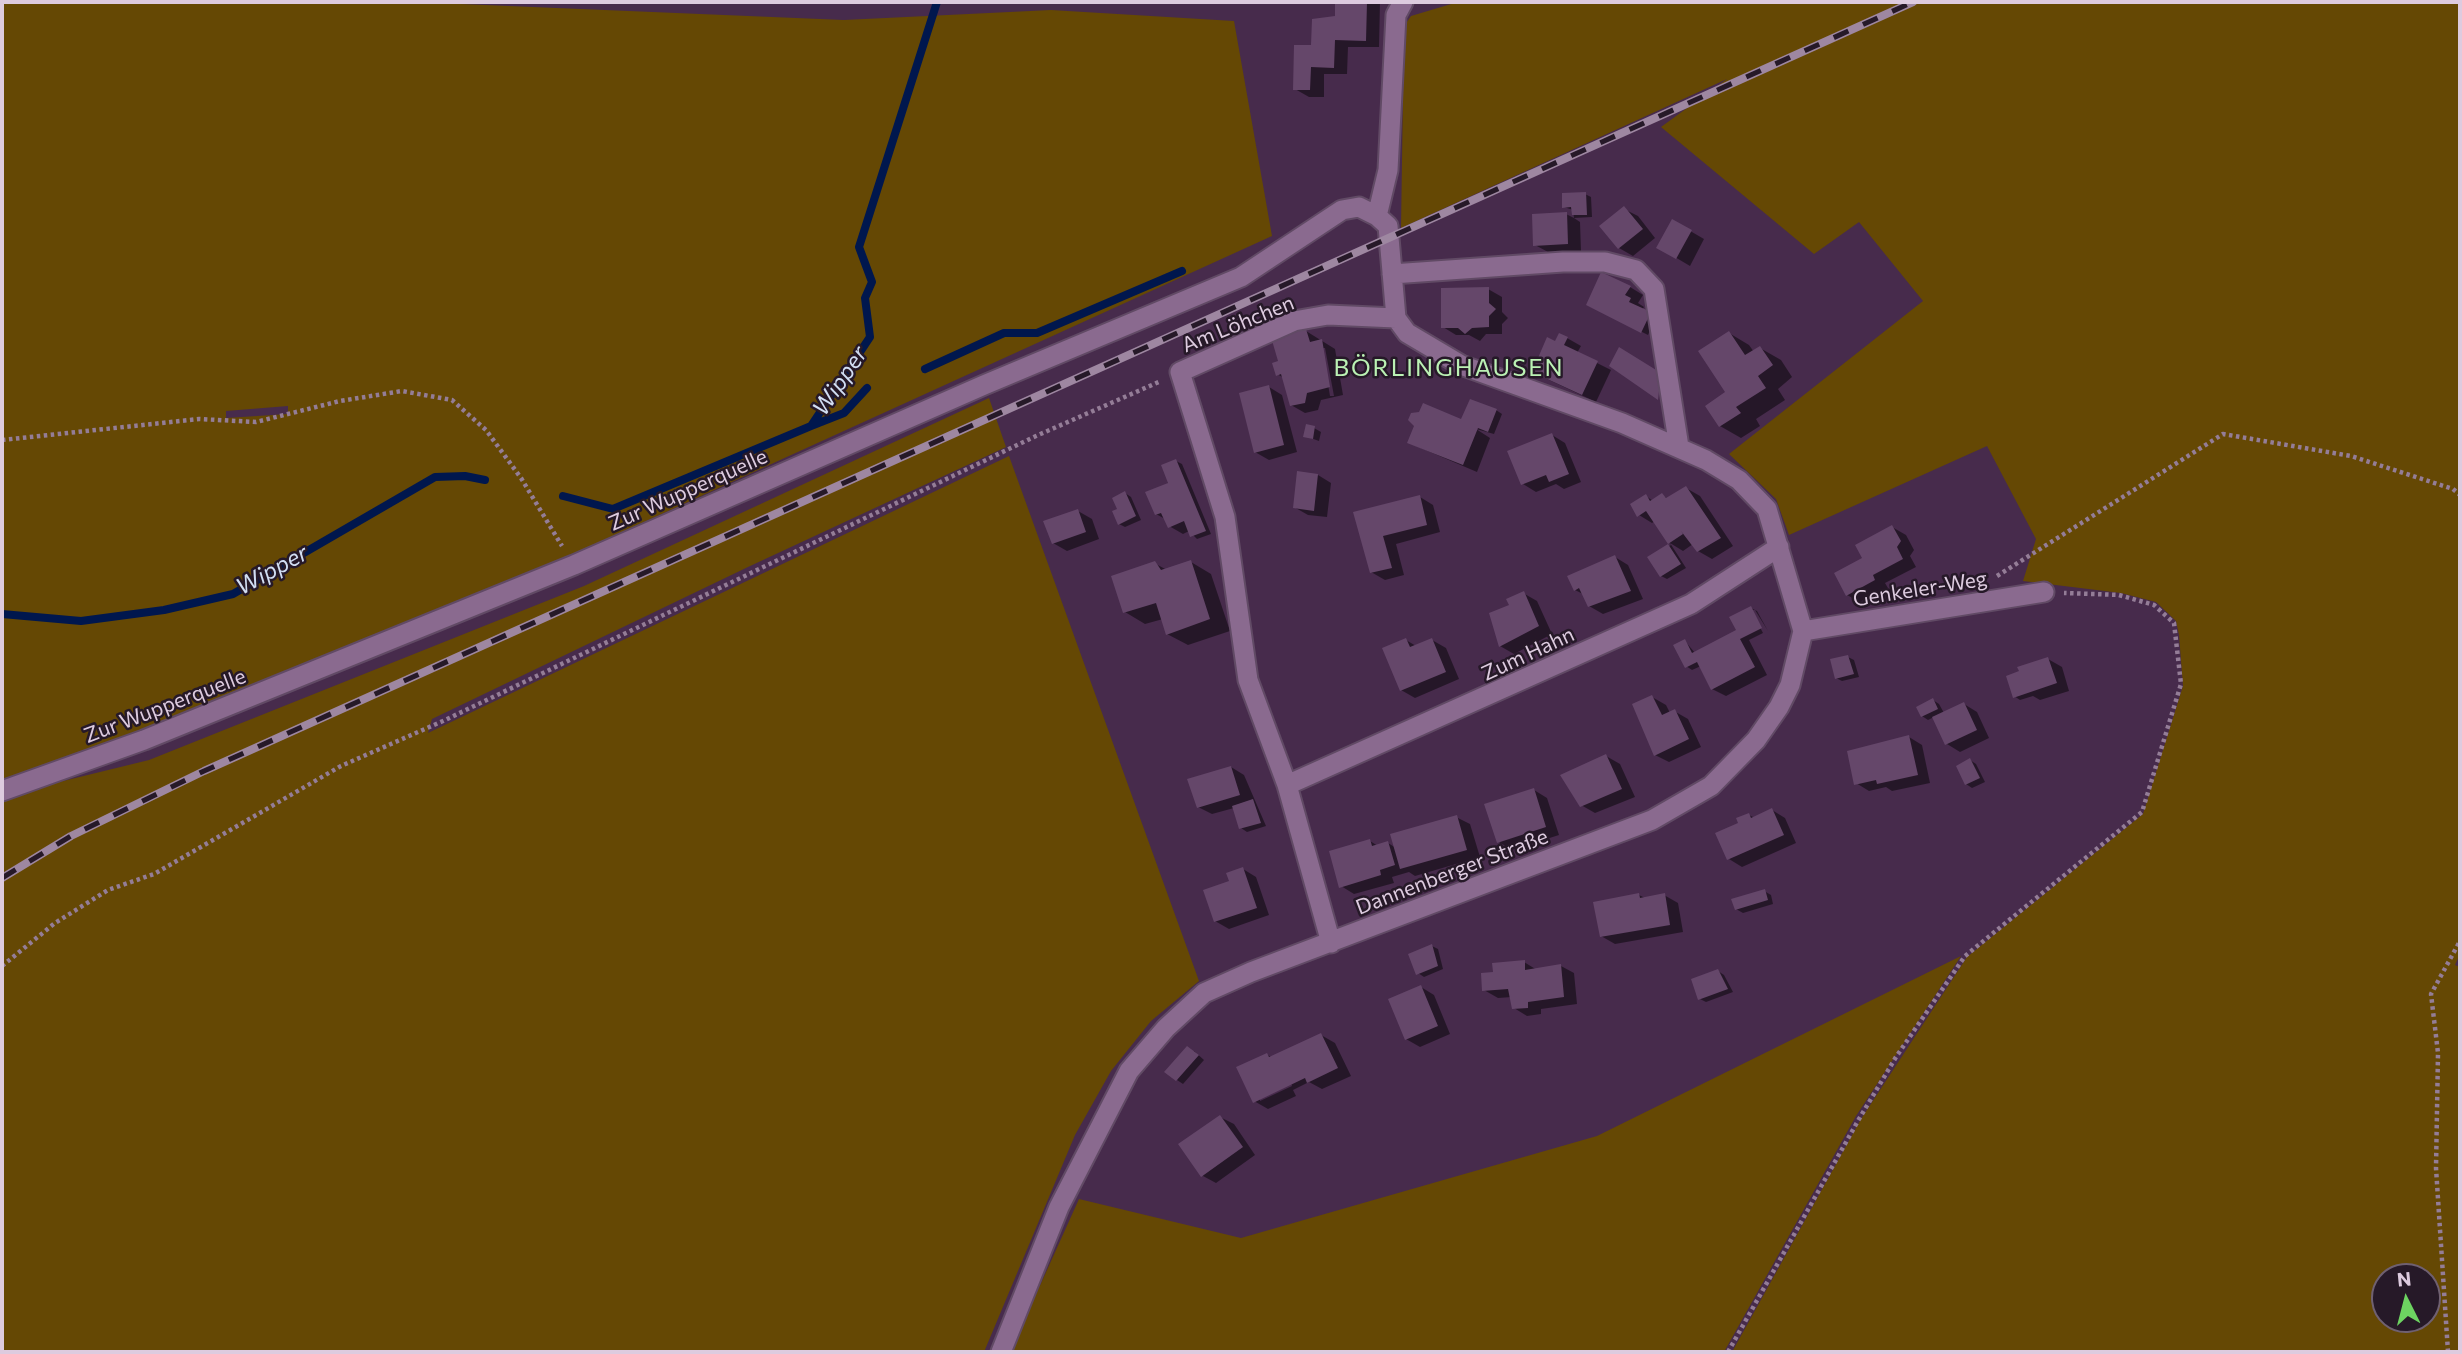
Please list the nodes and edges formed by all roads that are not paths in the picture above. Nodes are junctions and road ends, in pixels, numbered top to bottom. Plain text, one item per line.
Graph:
1 (1403, 2) edge
2 (1377, 216) junction
3 (1392, 274) junction
4 (1396, 318) junction
5 (1679, 447) junction
6 (1779, 547) junction
7 (2044, 592) road end
8 (1803, 631) junction
9 (1287, 785) junction
10 (2, 791) edge
11 (1331, 943) junction
12 (1001, 1352) edge

1 - 2 street
2 - 3 street
2 - 10 street, Zur Wupperquelle
3 - 4 street
3 - 5 street
4 - 5 street, Dannenberger Straße
4 - 9 street, Am Löhchen
5 - 6 street, Dannenberger Straße
6 - 8 street, Dannenberger Straße
6 - 9 street, Zum Hahn
7 - 8 street, Genkeler-Weg
8 - 11 street, Dannenberger Straße
9 - 11 street
11 - 12 street, Dannenberger Straße

